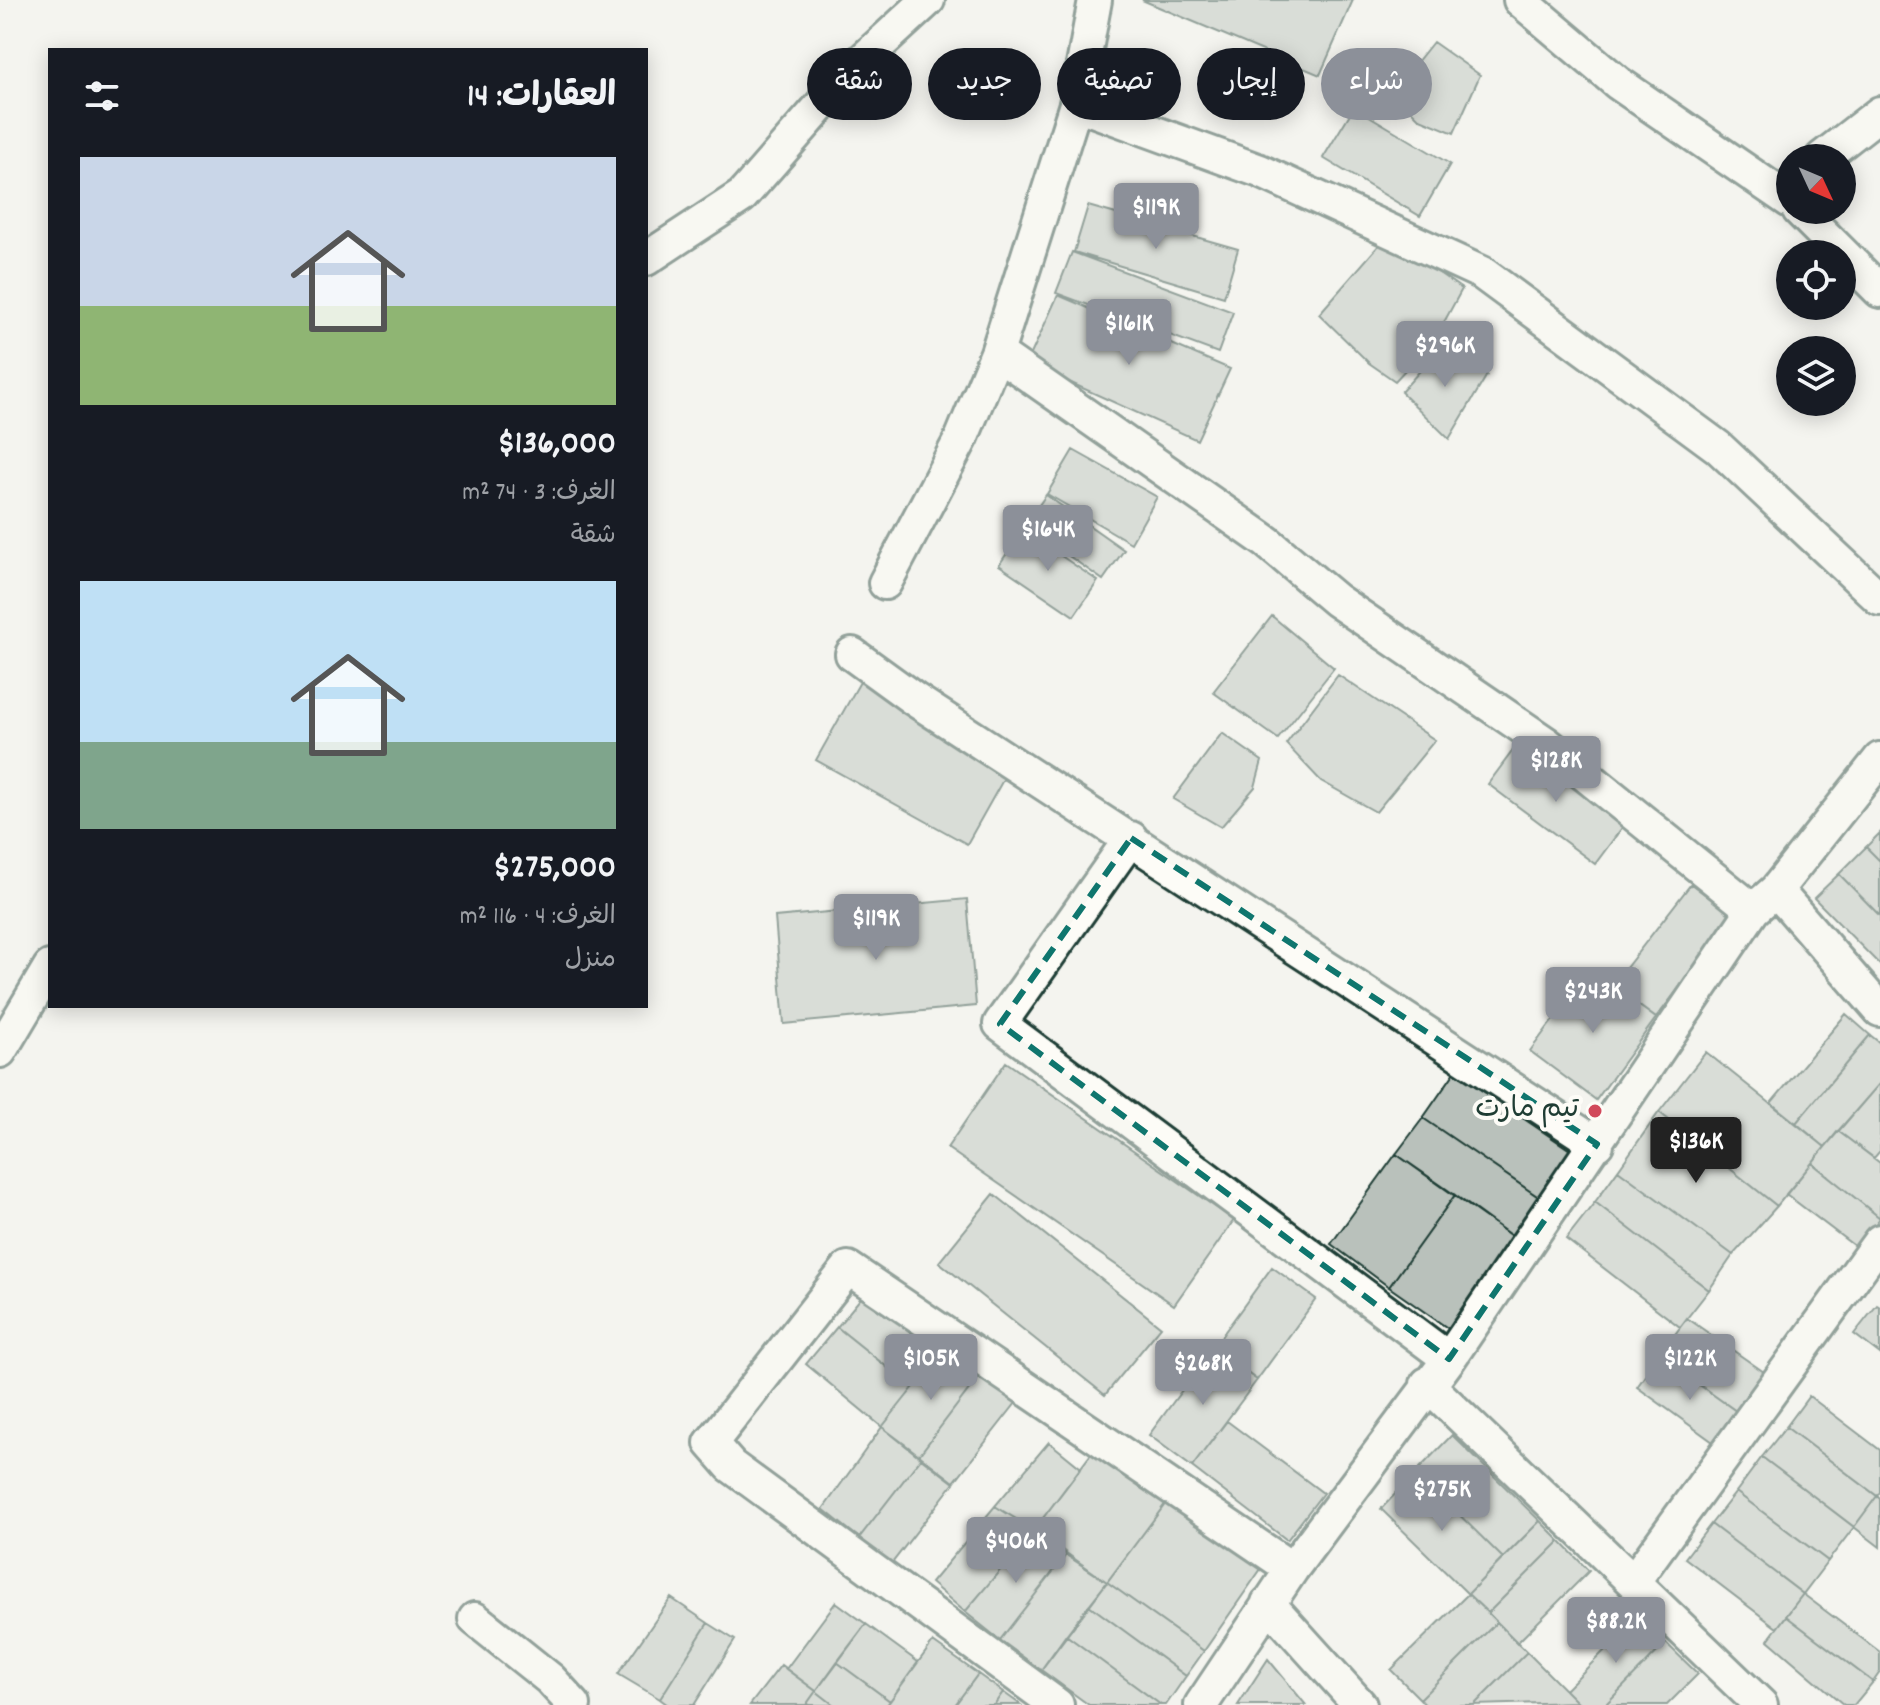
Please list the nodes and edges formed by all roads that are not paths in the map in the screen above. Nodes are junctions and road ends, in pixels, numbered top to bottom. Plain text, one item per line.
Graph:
1 (928, 0) edge
2 (1095, 0) edge
3 (1520, 0) edge
4 (1086, 48) edge
5 (1880, 113) edge
6 (1071, 120) edge
7 (1120, 120) edge
8 (1840, 144) edge
9 (1776, 187) edge
10 (1817, 224) edge
11 (648, 258) edge
12 (1880, 291) edge
13 (997, 353) junction
14 (885, 583) dead end
15 (1880, 599) edge
16 (852, 654) dead end
17 (1880, 759) edge
18 (1131, 838) junction
19 (1764, 900) junction
20 (48, 970) edge
21 (1880, 1010) edge
22 (0, 1051) edge
23 (1597, 1144) junction
24 (1880, 1241) edge
25 (1449, 1359) junction
26 (1427, 1384) junction
27 (1292, 1569) junction
28 (1633, 1582) junction
29 (1268, 1603) junction
30 (475, 1619) dead end
31 (574, 1705) edge
32 (1057, 1705) edge
33 (1201, 1705) edge
34 (1360, 1705) edge
35 (1761, 1705) edge

1 - 11 street
2 - 4 street
3 - 9 street
5 - 8 street
6 - 13 street
7 - 15 street
10 - 12 street
13 - 14 street
13 - 19 street
16 - 18 street
17 - 19 street
18 - 23 street
18 - 25 street
19 - 21 street
19 - 23 street
20 - 22 street
23 - 25 street
24 - 28 street
25 - 26 street
26 - 27 street
26 - 28 street
27 - 29 street
27 - 32 street
28 - 35 street
29 - 33 street
29 - 34 street
30 - 31 street

